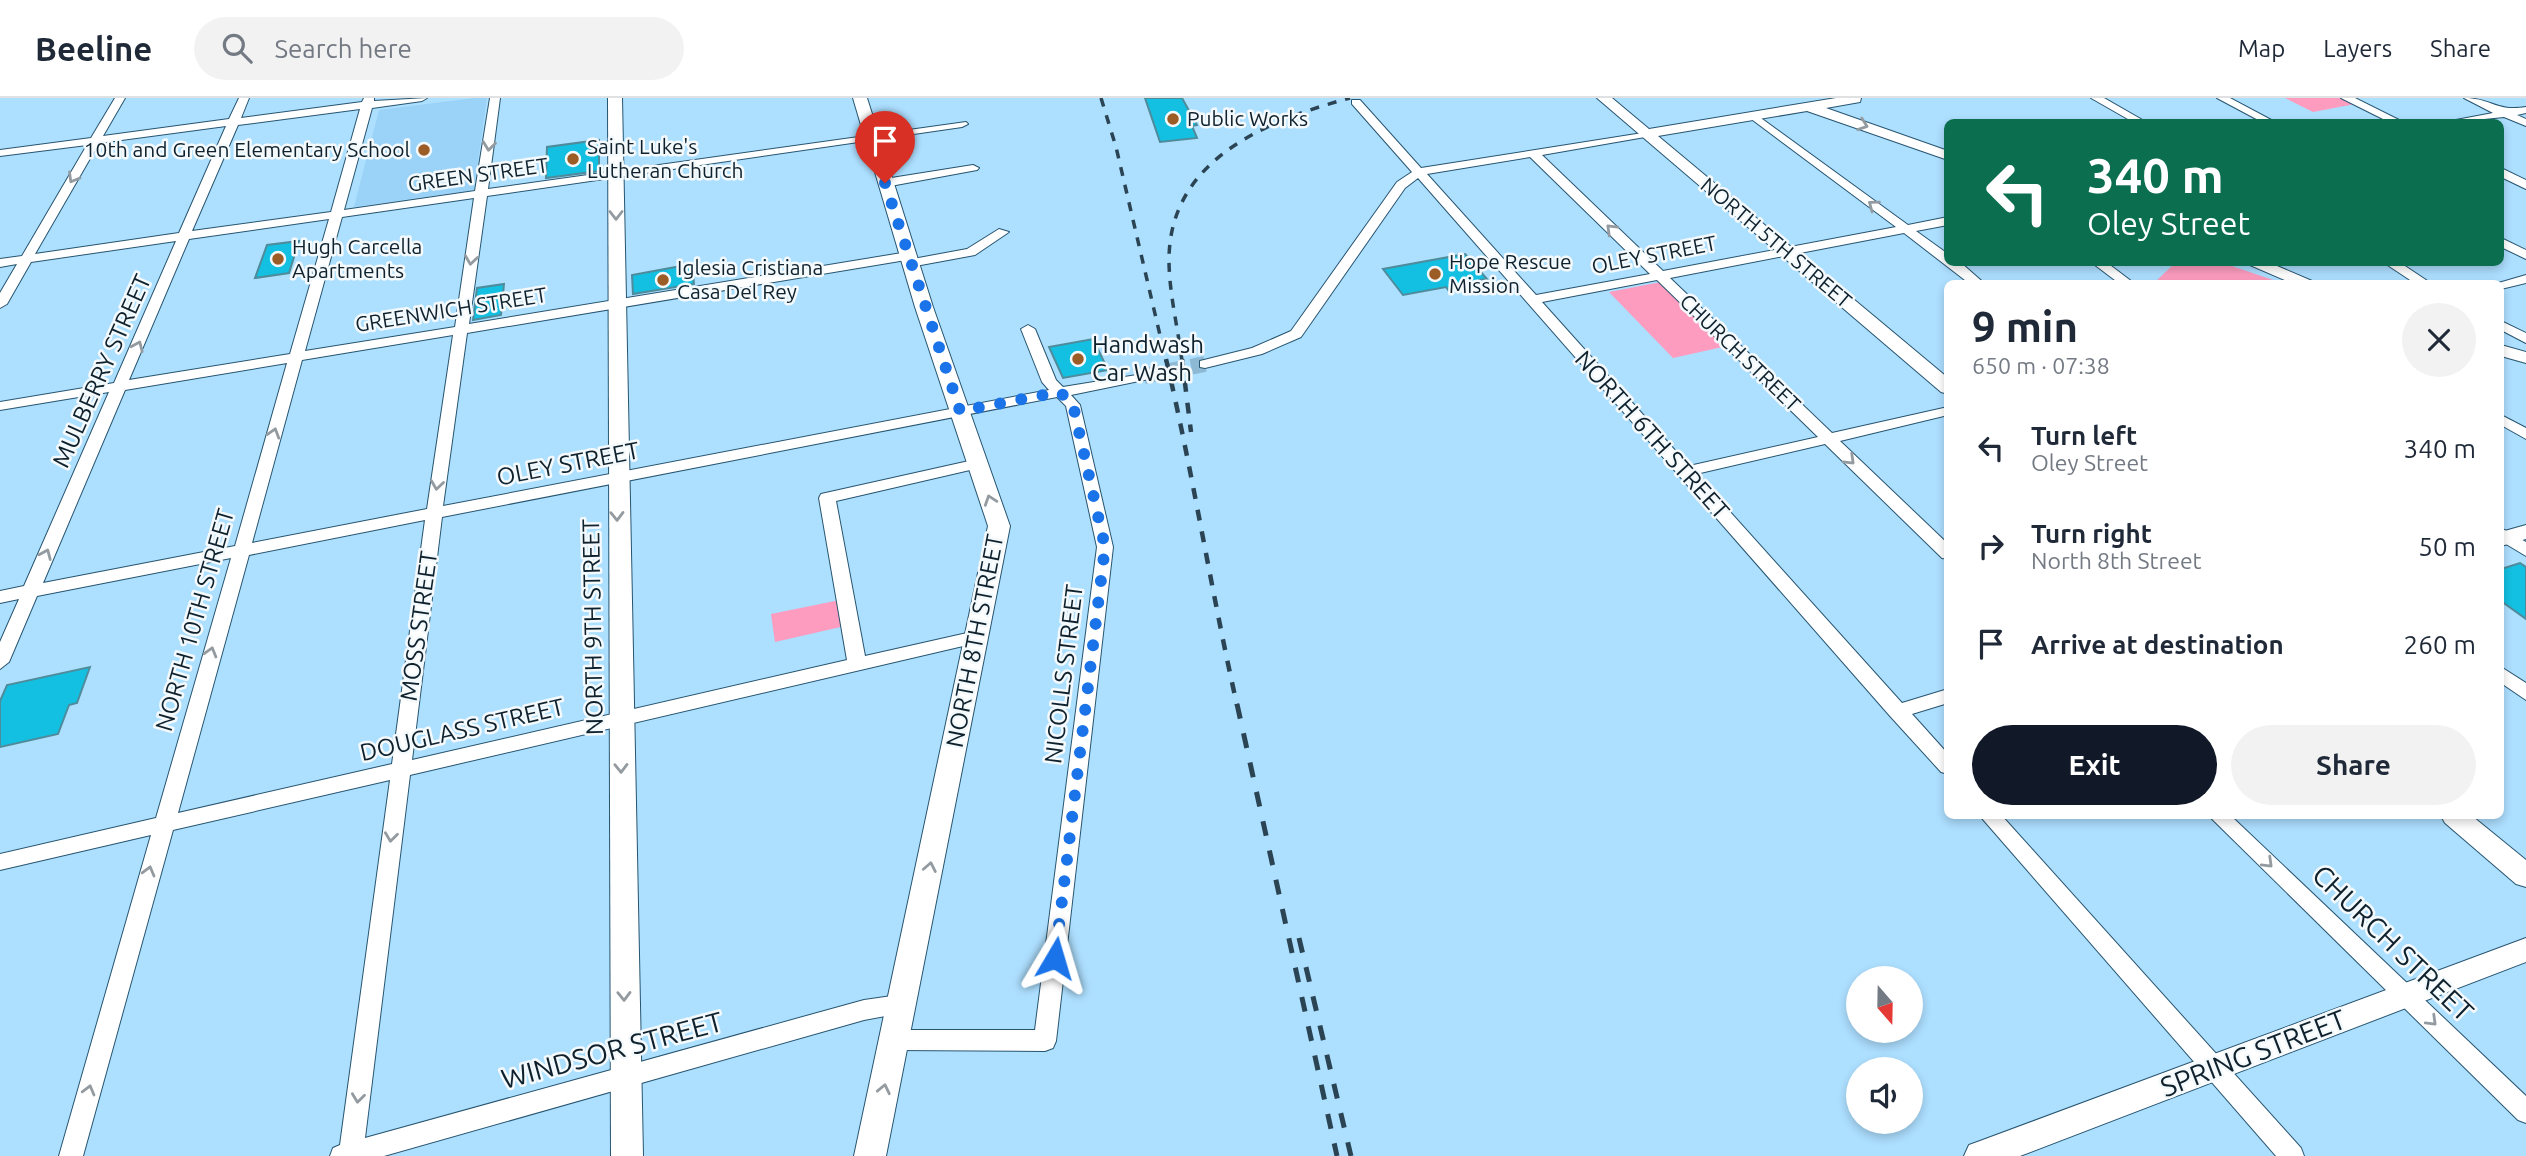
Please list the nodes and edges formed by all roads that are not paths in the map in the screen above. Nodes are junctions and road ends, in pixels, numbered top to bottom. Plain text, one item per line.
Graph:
1 (120, 98) edge
2 (244, 98) edge
3 (422, 98) edge
4 (495, 98) edge
5 (615, 98) edge
6 (860, 98) edge
7 (1604, 98) edge
8 (1786, 98) edge
9 (2096, 98) edge
10 (2222, 98) edge
11 (2346, 98) edge
12 (2469, 98) edge
13 (368, 102) edge
14 (1356, 102) dead end
15 (1862, 103) edge
16 (1809, 107) junction
17 (2526, 110) edge
18 (2505, 114) junction
19 (1754, 116) junction
20 (2134, 119) edge
21 (2263, 119) edge
22 (2391, 119) edge
23 (2477, 119) edge
24 (233, 122) junction
25 (962, 124) dead end
26 (2526, 124) edge
27 (1645, 134) junction
28 (872, 137) junction
29 (95, 140) junction
30 (1917, 144) junction
31 (1532, 152) junction
32 (0, 153) edge
33 (1944, 154) edge
34 (973, 168) dead end
35 (1419, 172) junction
36 (616, 174) junction
37 (2504, 174) edge
38 (885, 183) junction
39 (2526, 185) edge
40 (483, 193) junction
41 (337, 214) junction
42 (1944, 222) edge
43 (1905, 229) junction
44 (1003, 232) dead end
45 (186, 236) junction
46 (2504, 244) edge
47 (1786, 252) junction
48 (2526, 255) edge
49 (1944, 257) edge
50 (26, 259) junction
51 (909, 260) junction
52 (0, 263) edge
53 (1956, 266) edge
54 (2103, 266) edge
55 (2262, 266) edge
56 (2396, 266) edge
57 (1660, 276) junction
58 (2526, 279) edge
59 (1974, 280) edge
60 (2123, 280) edge
61 (2300, 280) edge
62 (2419, 280) edge
63 (2504, 284) edge
64 (1532, 300) junction
65 (0, 304) edge
66 (616, 304) junction
67 (2504, 327) edge
68 (1028, 329) dead end
69 (460, 330) junction
70 (2526, 340) edge
71 (2504, 351) edge
72 (297, 357) junction
73 (2526, 358) edge
74 (1205, 364) tunnel mouth
75 (1144, 376) tunnel mouth
76 (1944, 385) edge
77 (121, 386) junction
78 (1060, 392) junction
79 (0, 406) edge
80 (960, 411) junction
81 (1944, 412) edge
82 (2504, 421) edge
83 (2526, 434) edge
84 (1828, 439) junction
85 (978, 464) junction
86 (1685, 472) junction
87 (617, 478) junction
88 (434, 513) junction
89 (2508, 535) edge
90 (240, 550) junction
91 (1944, 550) edge
92 (2526, 550) edge
93 (31, 591) junction
94 (0, 597) edge
95 (976, 637) junction
96 (0, 662) edge
97 (857, 664) junction
98 (2504, 676) edge
99 (2526, 693) edge
100 (1944, 697) edge
101 (1897, 710) junction
102 (620, 719) junction
103 (1944, 763) edge
104 (399, 770) junction
105 (1993, 819) edge
106 (2222, 819) edge
107 (2458, 819) edge
108 (162, 825) junction
109 (0, 862) edge
110 (2526, 876) edge
111 (2526, 950) edge
112 (2405, 995) junction
113 (899, 1005) junction
114 (895, 1040) junction
115 (2214, 1068) junction
116 (626, 1075) junction
117 (2526, 1112) edge
118 (348, 1155) edge
119 (71, 1156) edge
120 (627, 1156) edge
121 (870, 1156) edge
122 (1980, 1156) edge
123 (2292, 1156) edge

1 - 29 street
2 - 24 street, MULBERRY STREET
3 - 13 street
4 -> 40 street, MOSS STREET
5 - 36 main road, NORTH 9TH STREET
6 - 28 main road, NORTH 8TH STREET
7 - 27 main road, NORTH 5TH STREET
8 - 16 main road
9 - 20 street
10 - 21 street
11 - 22 street
12 - 18 street
13 - 24 street
13 - 41 street, NORTH 10TH STREET
14 - 35 street, NORTH 6TH STREET
15 - 16 main road
15 - 30 main road
16 - 19 main road
16 -> 30 main road
17 - 18 street
18 - 23 street
18 - 26 street
19 - 27 main road
43 -> 19 street
24 - 29 street
24 - 45 street, MULBERRY STREET
25 - 28 street, GREEN STREET
27 - 31 street
27 - 47 main road, NORTH 5TH STREET
28 - 36 street, GREEN STREET
28 - 38 main road, NORTH 8TH STREET
29 - 32 street
29 -> 50 street
30 - 33 main road
31 - 35 street
57 -> 31 street, CHURCH STREET
34 - 38 street
35 - 64 street, NORTH 6TH STREET
35 - 74 street
36 - 40 street, GREEN STREET
36 -> 66 main road, NORTH 9TH STREET
37 - 39 street
38 - 51 main road, NORTH 8TH STREET
40 - 41 street, GREEN STREET
40 -> 69 street, MOSS STREET
41 - 45 street, GREEN STREET
41 - 72 street, NORTH 10TH STREET
42 - 43 street, OLEY STREET
43 - 47 street, OLEY STREET
43 - 49 street
44 - 51 street, GREENWICH STREET
45 - 50 street, GREEN STREET
77 -> 45 street, MULBERRY STREET
46 - 48 street
47 - 57 street, OLEY STREET
47 - 76 main road, NORTH 5TH STREET
50 - 52 street, GREEN STREET
50 - 65 street
51 - 66 street, GREENWICH STREET
51 - 80 main road, NORTH 8TH STREET
53 - 59 street
54 - 60 street
55 - 61 main road
56 - 62 street
57 - 64 street, OLEY STREET
57 - 84 street, CHURCH STREET
58 - 63 street
64 - 86 street, NORTH 6TH STREET
66 - 69 street, GREENWICH STREET
66 - 87 main road, NORTH 9TH STREET
67 - 70 street
68 - 78 street, NICOLLS STREET
69 - 72 street, GREENWICH STREET
69 -> 88 street, MOSS STREET
71 - 73 main road
72 - 77 street, GREENWICH STREET
90 -> 72 street, NORTH 10TH STREET
75 - 78 street, OLEY STREET
77 - 79 street, GREENWICH STREET
93 -> 77 street, MULBERRY STREET
78 - 80 street, OLEY STREET
78 - 114 street, NICOLLS STREET
80 - 85 main road, NORTH 8TH STREET
80 - 87 street, OLEY STREET
81 - 84 street
82 - 83 street
84 - 86 street
84 -> 91 street, CHURCH STREET
95 -> 85 main road, NORTH 8TH STREET
85 - 97 street
86 - 101 street, NORTH 6TH STREET
87 - 88 street, OLEY STREET
87 -> 102 main road, NORTH 9TH STREET
88 - 90 street, OLEY STREET
88 - 104 street, MOSS STREET
89 - 92 street
90 - 93 street, OLEY STREET
108 -> 90 street, NORTH 10TH STREET
93 - 94 street, OLEY STREET
93 - 96 street, MULBERRY STREET
95 - 97 street, DOUGLASS STREET
113 -> 95 main road, NORTH 8TH STREET
97 - 102 street, DOUGLASS STREET
98 - 99 street
100 - 101 street
101 - 103 street, NORTH 6TH STREET
102 - 104 street, DOUGLASS STREET
102 -> 116 main road, NORTH 9TH STREET
104 - 108 street, DOUGLASS STREET
104 -> 118 street, MOSS STREET
105 - 115 street
106 -> 112 street, CHURCH STREET
107 - 110 main road
108 - 109 street, DOUGLASS STREET
119 -> 108 street, NORTH 10TH STREET
111 - 112 main road, SPRING STREET
112 - 115 main road, SPRING STREET
112 -> 117 street, CHURCH STREET
113 - 114 main road, NORTH 8TH STREET
113 - 116 street, WINDSOR STREET
121 -> 114 main road, NORTH 8TH STREET
115 - 122 main road, SPRING STREET
115 - 123 street
116 - 118 street, WINDSOR STREET
116 - 120 main road, NORTH 9TH STREET

